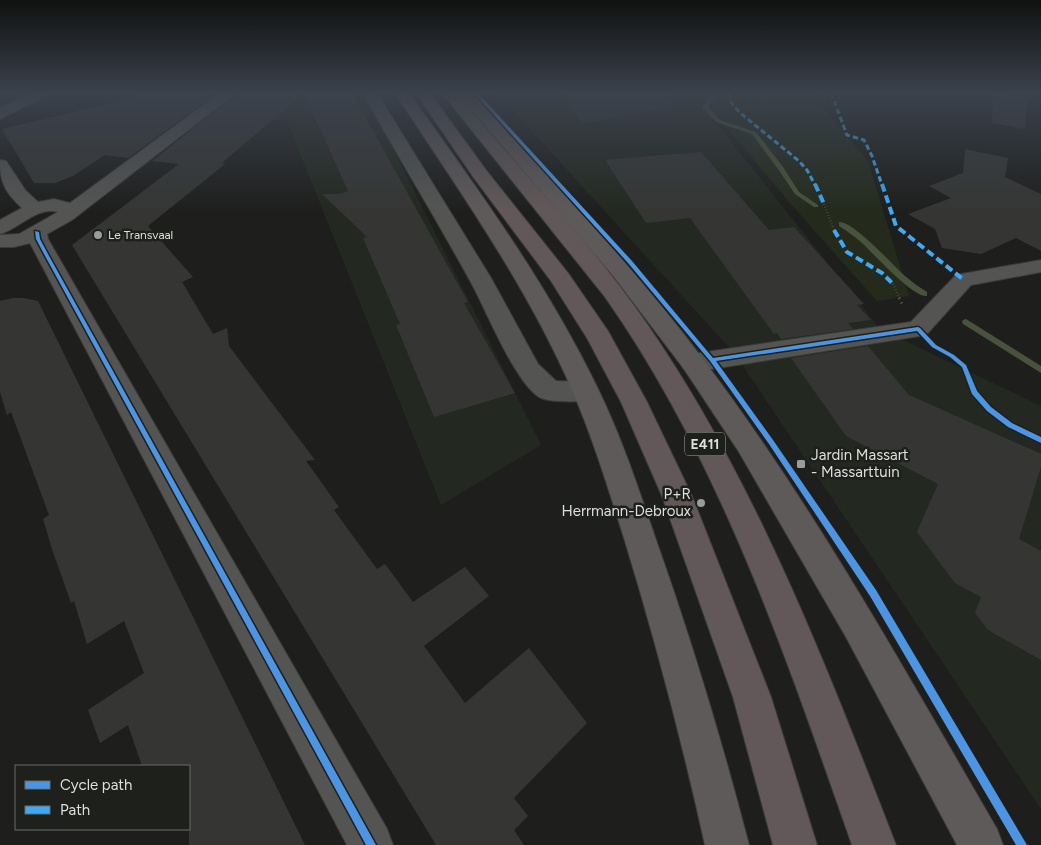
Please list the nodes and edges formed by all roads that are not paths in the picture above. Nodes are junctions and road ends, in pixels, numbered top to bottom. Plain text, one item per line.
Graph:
1 (176, 132) edge
2 (393, 132) edge
3 (428, 132) edge
4 (451, 132) edge
5 (482, 132) edge
6 (499, 132) edge
7 (0, 165) edge
8 (0, 228) edge
9 (23, 230) edge
10 (0, 255) edge
11 (1041, 266) edge
12 (693, 364) junction
13 (586, 392) junction
14 (981, 842) edge
15 (371, 845) edge
16 (727, 845) edge
17 (796, 845) edge
18 (874, 845) edge

1 - 9 street
2 - 13 street
3 - 13 main road
4 - 17 highway
5 - 18 highway, E411
6 - 12 main road
7 - 9 street
8 - 9 street
9 - 10 street
9 - 15 street
11 - 12 street
12 - 14 main road
13 - 16 main road

